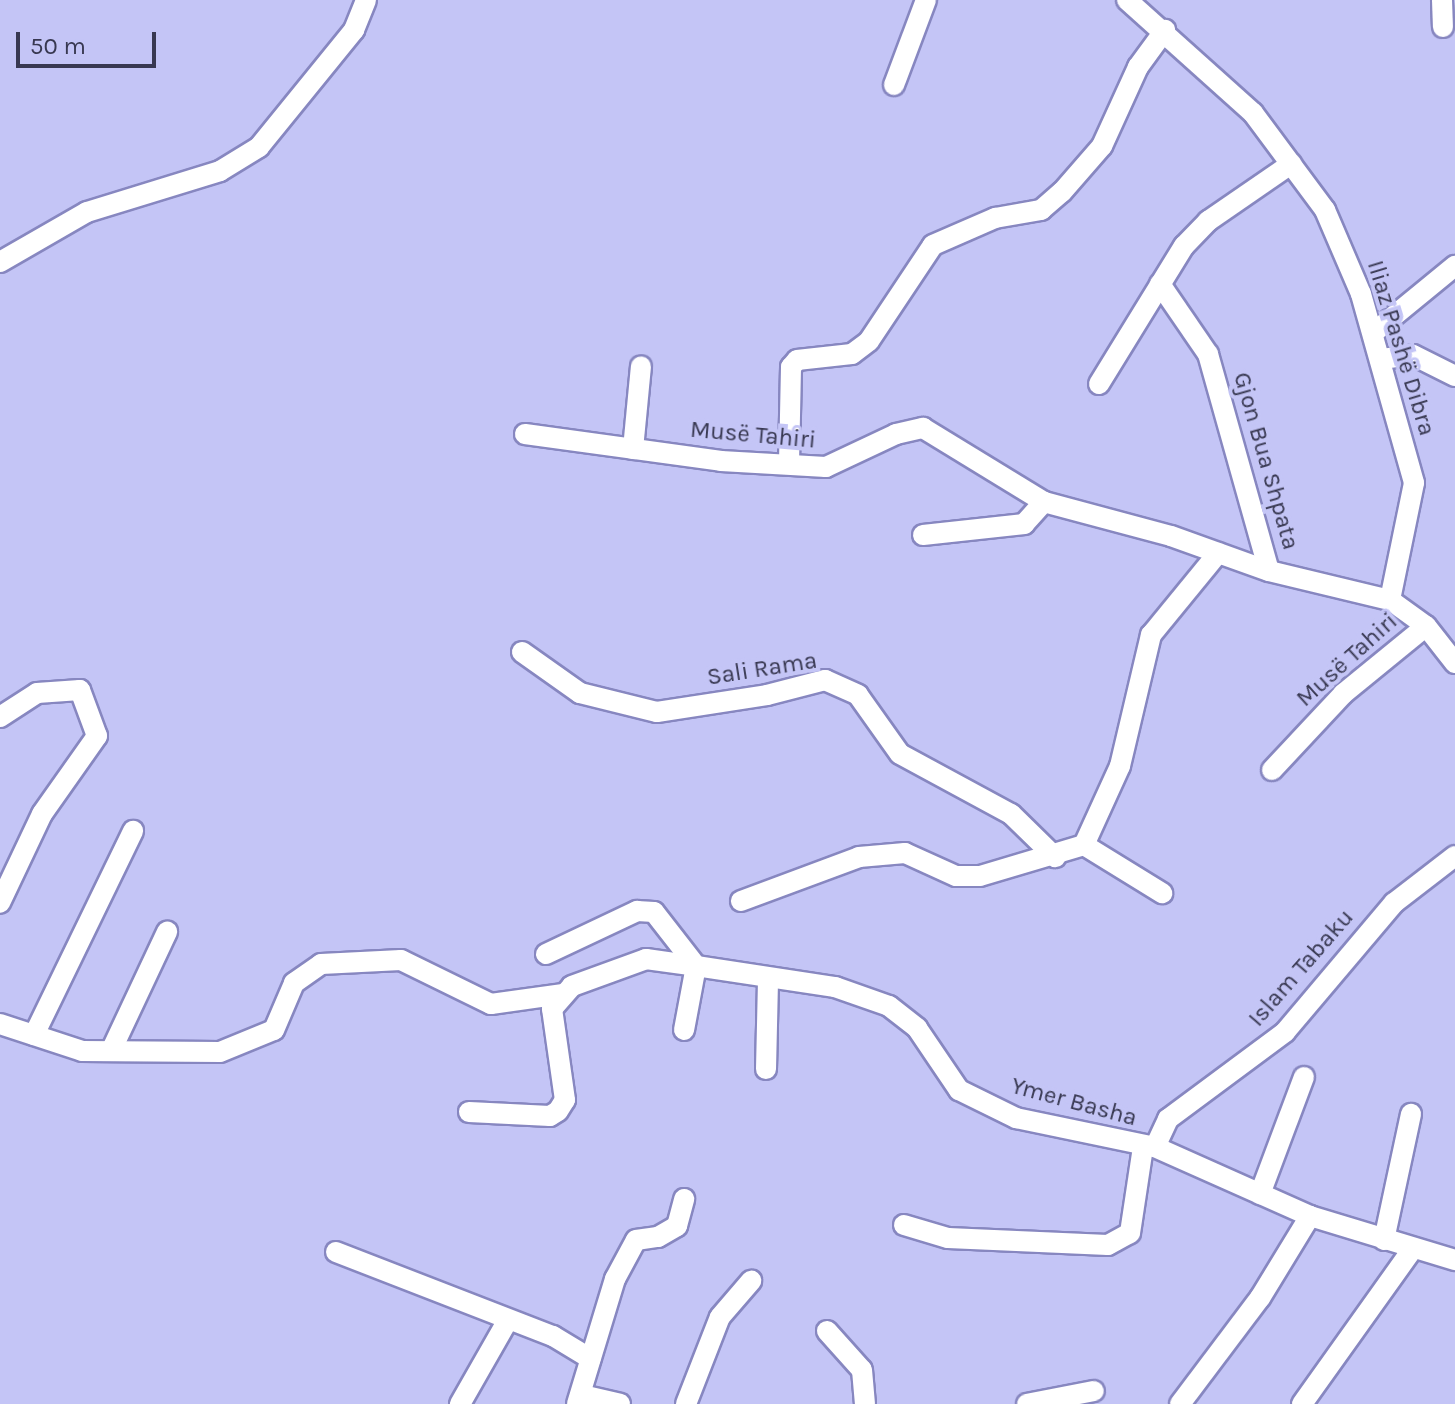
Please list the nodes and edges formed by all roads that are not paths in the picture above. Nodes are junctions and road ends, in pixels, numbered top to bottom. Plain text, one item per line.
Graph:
1 (366, 0) edge
2 (926, 0) edge
3 (1127, 0) edge
4 (1442, 0) edge
5 (1443, 27) dead end
6 (1165, 30) junction
7 (894, 85) dead end
8 (1291, 164) junction
9 (0, 262) edge
10 (1455, 266) edge
11 (1160, 284) junction
12 (1373, 333) junction
13 (1381, 359) junction
14 (641, 366) dead end
15 (1455, 376) edge
16 (1099, 384) dead end
17 (525, 434) dead end
18 (633, 449) junction
19 (789, 463) junction
20 (1044, 502) junction
21 (923, 535) dead end
22 (1218, 553) junction
23 (1269, 571) junction
24 (1390, 600) junction
25 (1426, 626) junction
26 (522, 652) dead end
27 (1455, 663) edge
28 (0, 717) edge
29 (1272, 770) dead end
30 (133, 831) dead end
31 (1084, 845) junction
32 (1455, 856) edge
33 (1055, 857) junction
34 (1162, 893) dead end
35 (741, 901) dead end
36 (0, 903) edge
37 (167, 932) dead end
38 (546, 954) dead end
39 (696, 966) junction
40 (768, 981) junction
41 (563, 994) junction
42 (0, 1024) edge
43 (684, 1030) dead end
44 (34, 1035) junction
45 (111, 1051) junction
46 (766, 1069) dead end
47 (1304, 1077) dead end
48 (469, 1112) dead end
49 (1411, 1114) dead end
50 (1149, 1147) junction
51 (1260, 1194) junction
52 (684, 1199) dead end
53 (1310, 1216) junction
54 (904, 1225) dead end
55 (1384, 1240) junction
56 (1412, 1250) junction
57 (336, 1252) dead end
58 (1455, 1260) edge
59 (751, 1281) dead end
60 (508, 1320) junction
61 (827, 1331) dead end
62 (591, 1359) junction
63 (1094, 1391) dead end
64 (580, 1399) edge
65 (460, 1404) edge
66 (620, 1404) edge
67 (686, 1404) edge
68 (865, 1404) edge
69 (1027, 1404) edge
70 (1180, 1404) edge
71 (1302, 1404) edge

1 - 9 street
2 - 7 street
3 - 6 street, Iliaz Pashë Dibra
4 - 5 street
6 - 8 street, Iliaz Pashë Dibra
6 - 19 street
8 - 11 street
8 - 12 street, Iliaz Pashë Dibra
10 - 12 street
11 - 16 street
11 - 23 street, Gjon Bua Shpata
12 - 13 street, Iliaz Pashë Dibra
13 - 15 street
13 - 24 street, Iliaz Pashë Dibra
14 - 18 street
17 - 18 street, Musë Tahiri
18 - 19 street, Musë Tahiri
19 - 20 street, Musë Tahiri
20 - 21 street
20 - 22 street, Musë Tahiri
22 - 23 street, Musë Tahiri
22 - 31 street
23 - 24 street, Musë Tahiri
24 - 25 street, Musë Tahiri
25 - 27 street, Musë Tahiri
25 - 29 street, Musë Tahiri
26 - 33 street, Sali Rama
28 - 36 street
30 - 44 street
31 - 33 street
31 - 34 street
32 - 50 street, Islam Tabaku
33 - 35 street
37 - 45 street
38 - 39 street
39 - 40 street, Ymer Basha
39 - 41 street, Ymer Basha
39 - 43 street
40 - 46 street
40 - 50 street, Ymer Basha
41 - 45 street, Ymer Basha
41 - 48 street
42 - 44 street, Ymer Basha
44 - 45 street, Ymer Basha
47 - 51 street
49 - 55 street
50 - 51 street, Ymer Basha
50 - 54 street
51 - 53 street, Ymer Basha
52 - 62 street
53 - 55 street, Ymer Basha
53 - 70 street
55 - 56 street, Ymer Basha
56 - 58 street, Ymer Basha
56 - 71 street
57 - 60 street
59 - 67 street
60 - 62 street
60 - 65 street
61 - 68 street
62 - 64 street
63 - 69 street
64 - 66 street

